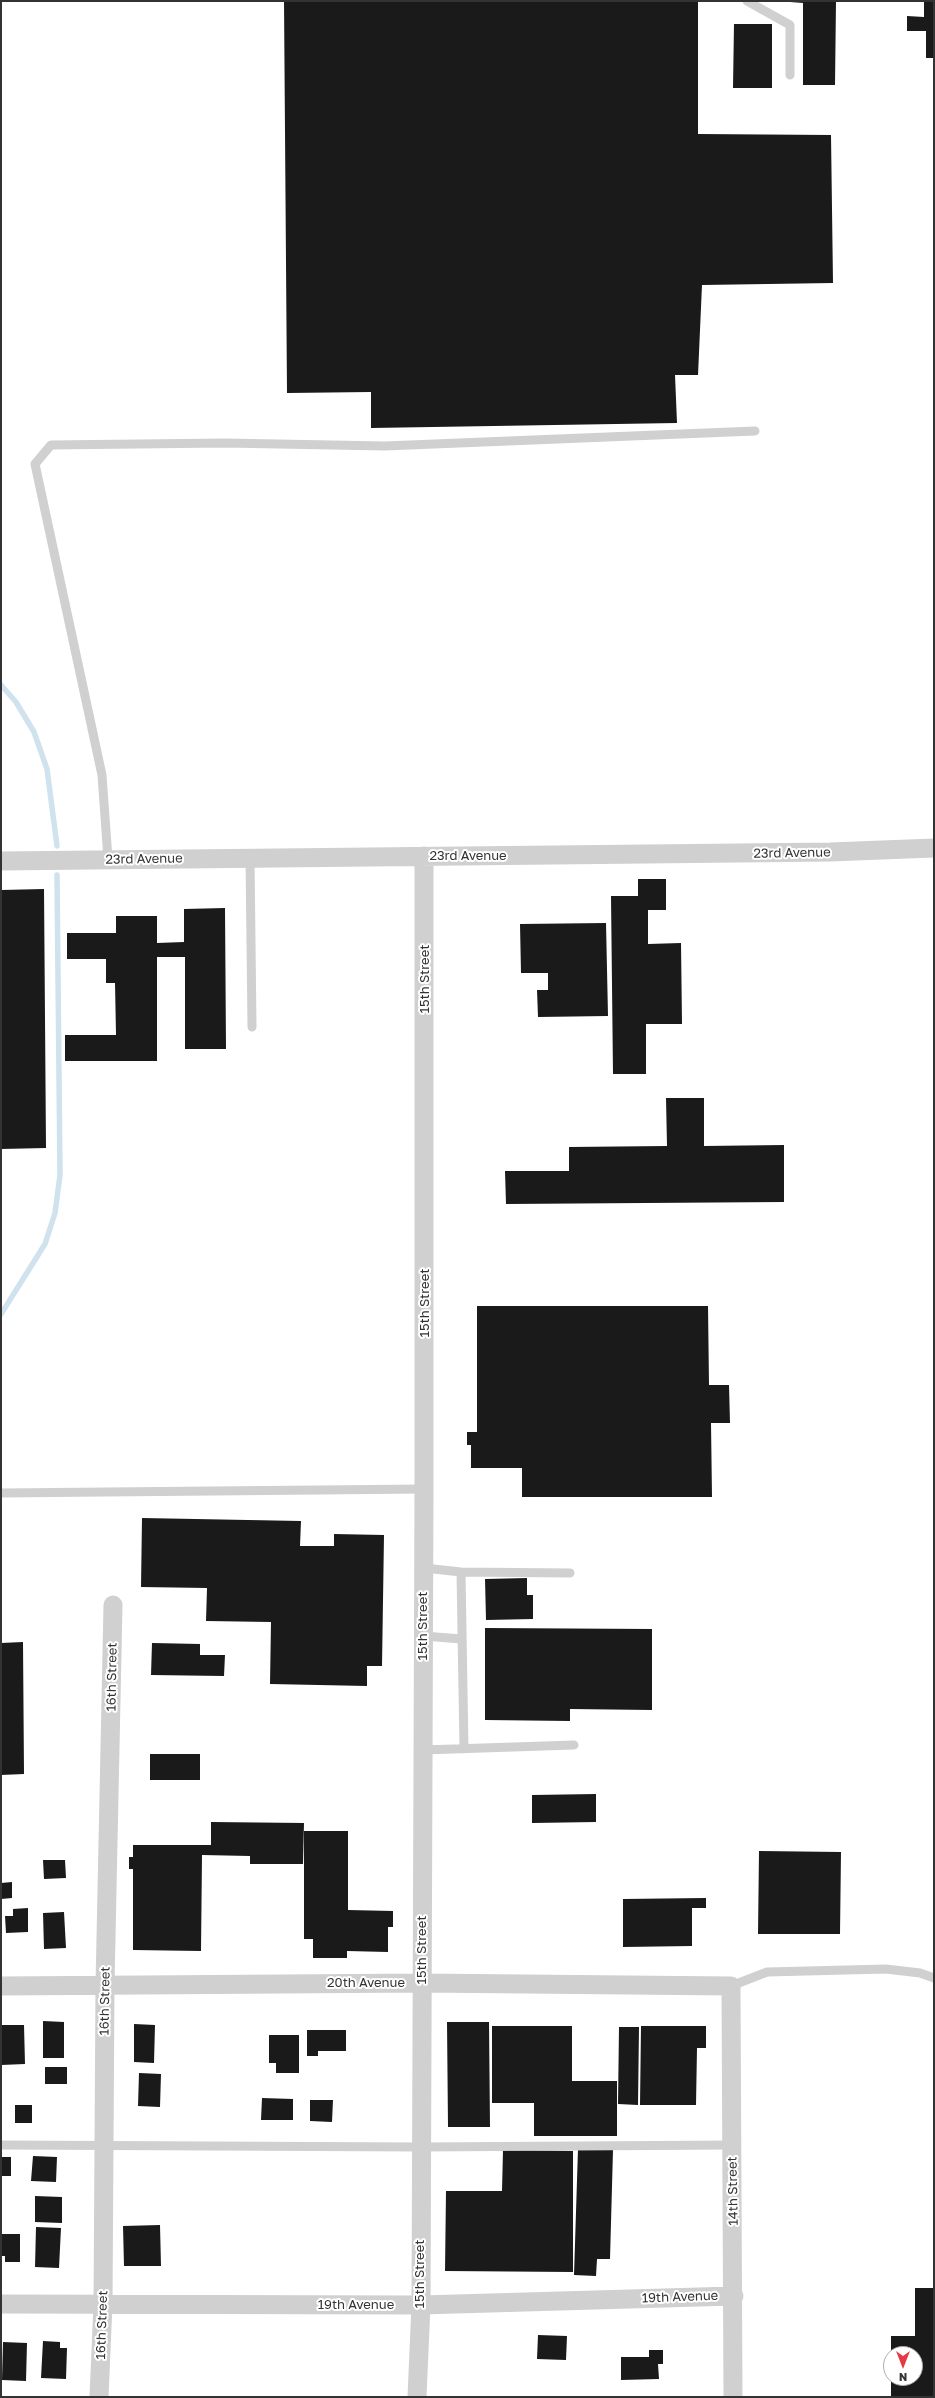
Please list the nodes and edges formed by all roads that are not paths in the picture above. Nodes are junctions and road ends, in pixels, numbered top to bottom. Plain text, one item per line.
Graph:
1 (747, 1) edge
2 (790, 75) dead end
3 (756, 432) dead end
4 (934, 848) edge
5 (424, 856) junction
6 (250, 858) junction
7 (108, 859) junction
8 (1, 861) edge
9 (252, 1028) dead end
10 (424, 1489) junction
11 (1, 1493) edge
12 (424, 1568) junction
13 (461, 1572) junction
14 (570, 1573) dead end
15 (113, 1605) dead end
16 (423, 1636) junction
17 (462, 1639) junction
18 (574, 1745) dead end
19 (464, 1749) junction
20 (422, 1750) junction
21 (934, 1978) edge
22 (422, 1983) junction
23 (105, 1985) junction
24 (1, 1986) edge
25 (731, 1986) junction
26 (103, 2144) junction
27 (1, 2145) edge
28 (733, 2145) junction
29 (420, 2147) junction
30 (734, 2296) junction
31 (1, 2304) edge
32 (103, 2304) junction
33 (421, 2305) junction
34 (99, 2397) edge
35 (417, 2397) edge
36 (733, 2397) edge

1 - 2 lane
3 - 7 lane
4 - 5 street, 23rd Avenue
5 - 6 street, 23rd Avenue
5 - 10 street, 15th Street
6 - 7 street, 23rd Avenue
6 - 9 lane
7 - 8 street, 23rd Avenue
10 - 11 lane
10 - 12 street, 15th Street
12 - 13 lane
12 - 16 street, 15th Street
13 - 14 lane
13 - 17 lane
15 - 23 street, 16th Street
16 - 17 lane
16 - 20 street, 15th Street
17 - 19 lane
18 - 19 lane
19 - 20 lane
20 - 22 street, 15th Street
21 - 25 lane
22 - 23 street, 20th Avenue
22 - 25 street, 20th Avenue
22 - 29 street, 15th Street
23 - 24 street, 20th Avenue
23 - 26 street, 16th Street
25 - 28 street, 14th Street
26 - 27 lane
26 - 29 lane
26 - 32 street, 16th Street
28 - 29 lane
28 - 30 street, 14th Street
29 - 33 street, 15th Street
30 - 33 street, 19th Avenue
30 - 36 street, 14th Street
31 - 32 street, 19th Avenue
32 - 33 street, 19th Avenue
32 - 34 street, 16th Street
33 - 35 street, 15th Street

